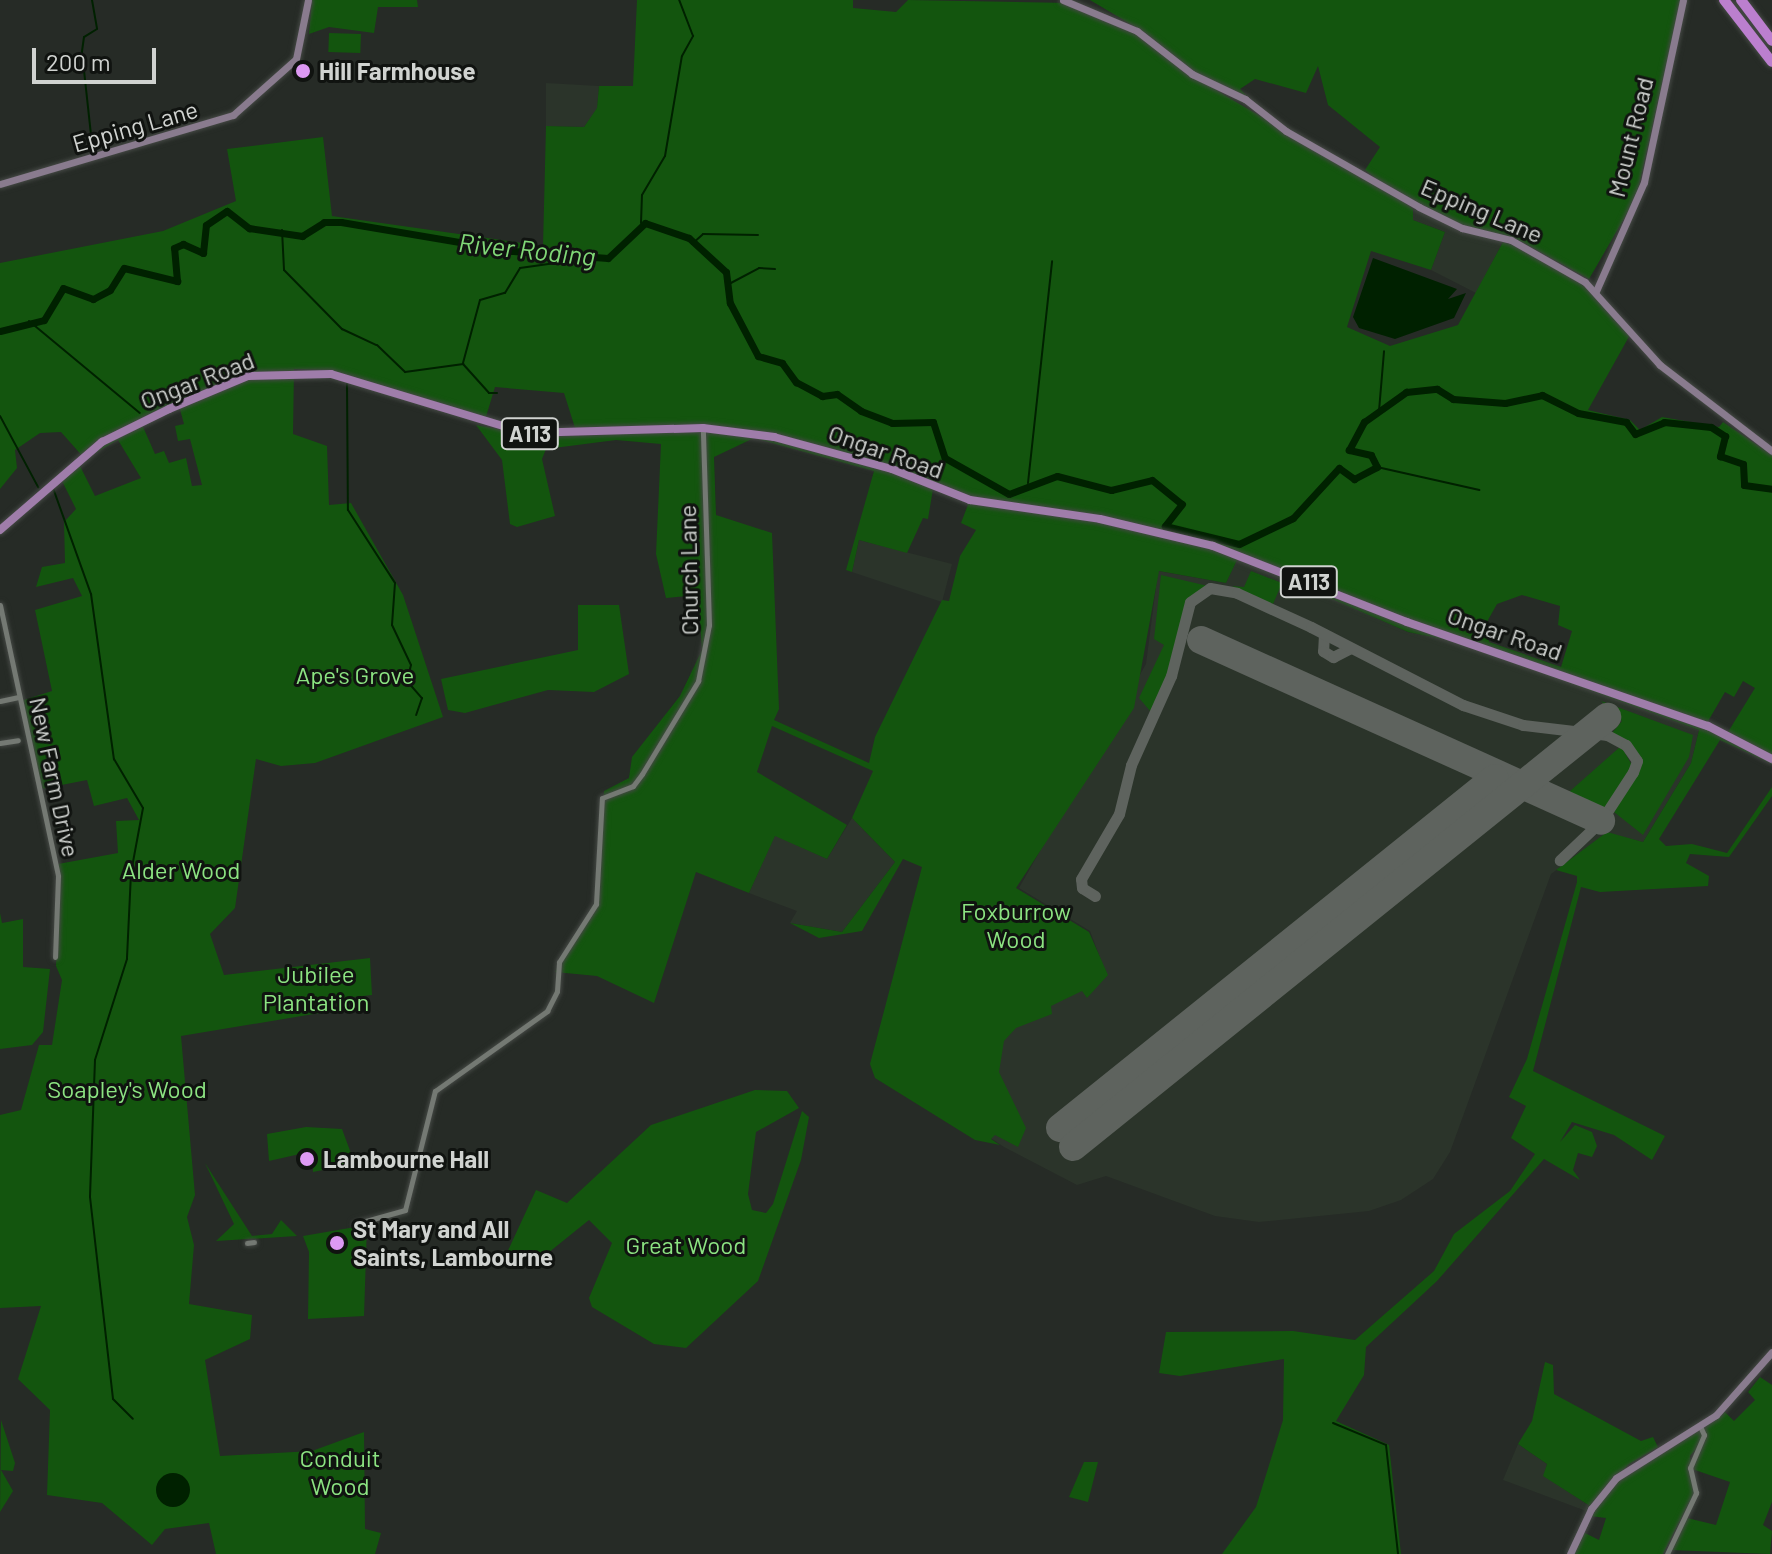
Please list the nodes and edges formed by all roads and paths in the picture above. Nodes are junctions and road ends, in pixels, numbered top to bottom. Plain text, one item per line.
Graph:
1 (308, 0) edge
2 (1063, 0) edge
3 (1683, 0) edge
4 (1724, 0) edge
5 (1741, 0) edge
6 (1772, 41) edge
7 (1772, 62) edge
8 (0, 184) edge
9 (1598, 276) junction
10 (1585, 282) junction
11 (1596, 291) junction
12 (703, 428) junction
13 (1772, 451) edge
14 (0, 530) edge
15 (0, 605) edge
16 (3, 631) edge
17 (19, 697) junction
18 (0, 701) edge
19 (18, 740) dead end
20 (0, 743) edge
21 (1772, 759) edge
22 (55, 957) dead end
23 (355, 1224) dead end
24 (1772, 1352) edge
25 (1700, 1426) junction
26 (1570, 1554) edge
27 (1667, 1554) edge

1 - 8 street, Epping Lane
2 - 10 street, Epping Lane
3 - 9 street, Mount Road
4 - 7 highway
5 - 6 highway
9 - 10 street
9 - 11 street, Mount Road
10 - 11 street, Epping Lane
11 - 13 street, Epping Lane
12 - 14 main road, Ongar Road / A113
12 - 21 main road, Ongar Road / A113
12 - 23 street, Church Lane
15 - 16 street, New Farm Drive
16 - 17 street, New Farm Drive
17 - 18 street
17 - 22 street, New Farm Drive
19 - 20 street
24 - 25 street
25 - 26 street
25 - 27 street

